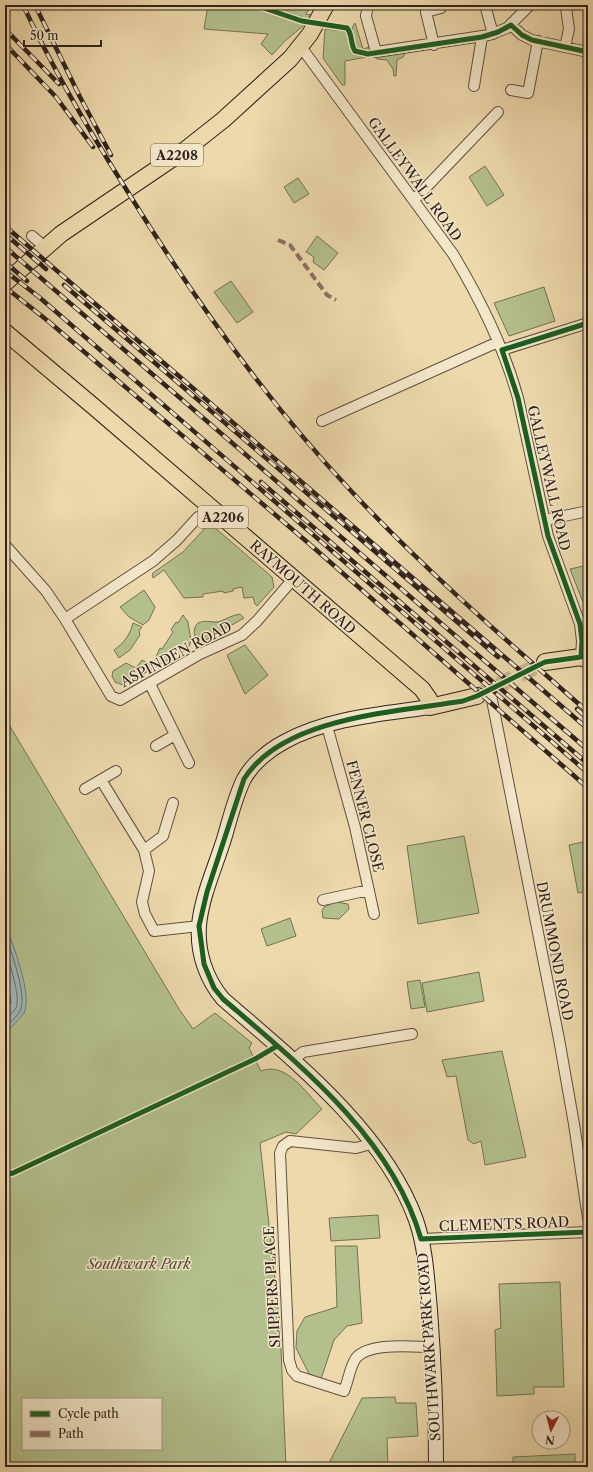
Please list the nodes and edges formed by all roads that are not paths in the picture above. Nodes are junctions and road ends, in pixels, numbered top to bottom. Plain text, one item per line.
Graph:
1 (326, 5) edge
2 (368, 5) edge
3 (485, 5) edge
4 (530, 5) edge
5 (441, 8) dead end
6 (566, 8) dead end
7 (510, 25) junction
8 (493, 34) junction
9 (482, 37) junction
10 (538, 41) junction
11 (434, 45) junction
12 (301, 47) junction
13 (565, 47) junction
14 (588, 52) edge
15 (474, 86) dead end
16 (511, 90) dead end
17 (498, 112) dead end
18 (414, 200) junction
19 (32, 236) dead end
20 (45, 247) junction
21 (5, 283) edge
22 (588, 323) edge
23 (5, 332) edge
24 (500, 346) junction
25 (322, 421) dead end
26 (588, 511) edge
27 (198, 517) dead end
28 (544, 520) junction
29 (5, 545) edge
30 (294, 578) junction
31 (65, 619) junction
32 (584, 659) edge
33 (545, 662) tunnel mouth
34 (150, 684) junction
35 (484, 693) joint
36 (430, 706) junction
37 (327, 726) junction
38 (175, 735) junction
39 (156, 746) dead end
40 (189, 763) dead end
41 (116, 771) dead end
42 (101, 780) junction
43 (85, 789) dead end
44 (173, 803) dead end
45 (144, 850) junction
46 (369, 890) junction
47 (323, 900) dead end
48 (374, 914) dead end
49 (199, 926) junction
50 (412, 1034) dead end
51 (293, 1060) junction
52 (371, 1144) junction
53 (588, 1218) edge
54 (588, 1232) edge
55 (421, 1239) junction
56 (432, 1347) junction
57 (436, 1467) edge

1 - 12 main road, A2208
2 - 11 street
3 - 8 street
4 - 7 street
5 - 11 street
6 - 13 street
7 - 8 street
7 - 10 street
8 - 9 street
9 - 11 street
9 - 15 street
10 - 13 street
10 - 16 street
12 - 18 street, GALLEYWALL ROAD
12 - 20 main road, A2208
13 - 14 street
17 - 18 street
18 - 24 street, GALLEYWALL ROAD
19 - 20 street
20 - 21 main road, A2208
22 - 24 street
23 - 30 main road, RAYMOUTH ROAD / A2206
24 - 25 street
24 - 28 street, GALLEYWALL ROAD
26 - 28 street
27 - 31 street
28 - 32 street, GALLEYWALL ROAD
29 - 31 street
30 - 34 street, ASPINDEN ROAD
30 - 36 main road, RAYMOUTH ROAD / A2206
31 - 34 street, ASPINDEN ROAD
32 - 33 main road
34 - 38 street
35 - 36 main road, SOUTHWARK PARK ROAD
35 - 53 street, DRUMMOND ROAD
36 - 37 street, SOUTHWARK PARK ROAD
37 - 46 street, FENNER CLOSE
37 - 49 street, SOUTHWARK PARK ROAD
38 - 39 street
38 - 40 street
41 - 42 street
42 - 43 street
42 - 45 street
44 - 45 street
45 - 49 street
46 - 47 street
46 - 48 street, FENNER CLOSE
49 - 51 street, SOUTHWARK PARK ROAD
50 - 51 street
51 - 52 street, SOUTHWARK PARK ROAD
52 - 55 street, SOUTHWARK PARK ROAD
52 - 56 street, SLIPPERS PLACE
54 - 55 street, CLEMENTS ROAD
55 - 56 street, SOUTHWARK PARK ROAD
56 - 57 street, SOUTHWARK PARK ROAD

